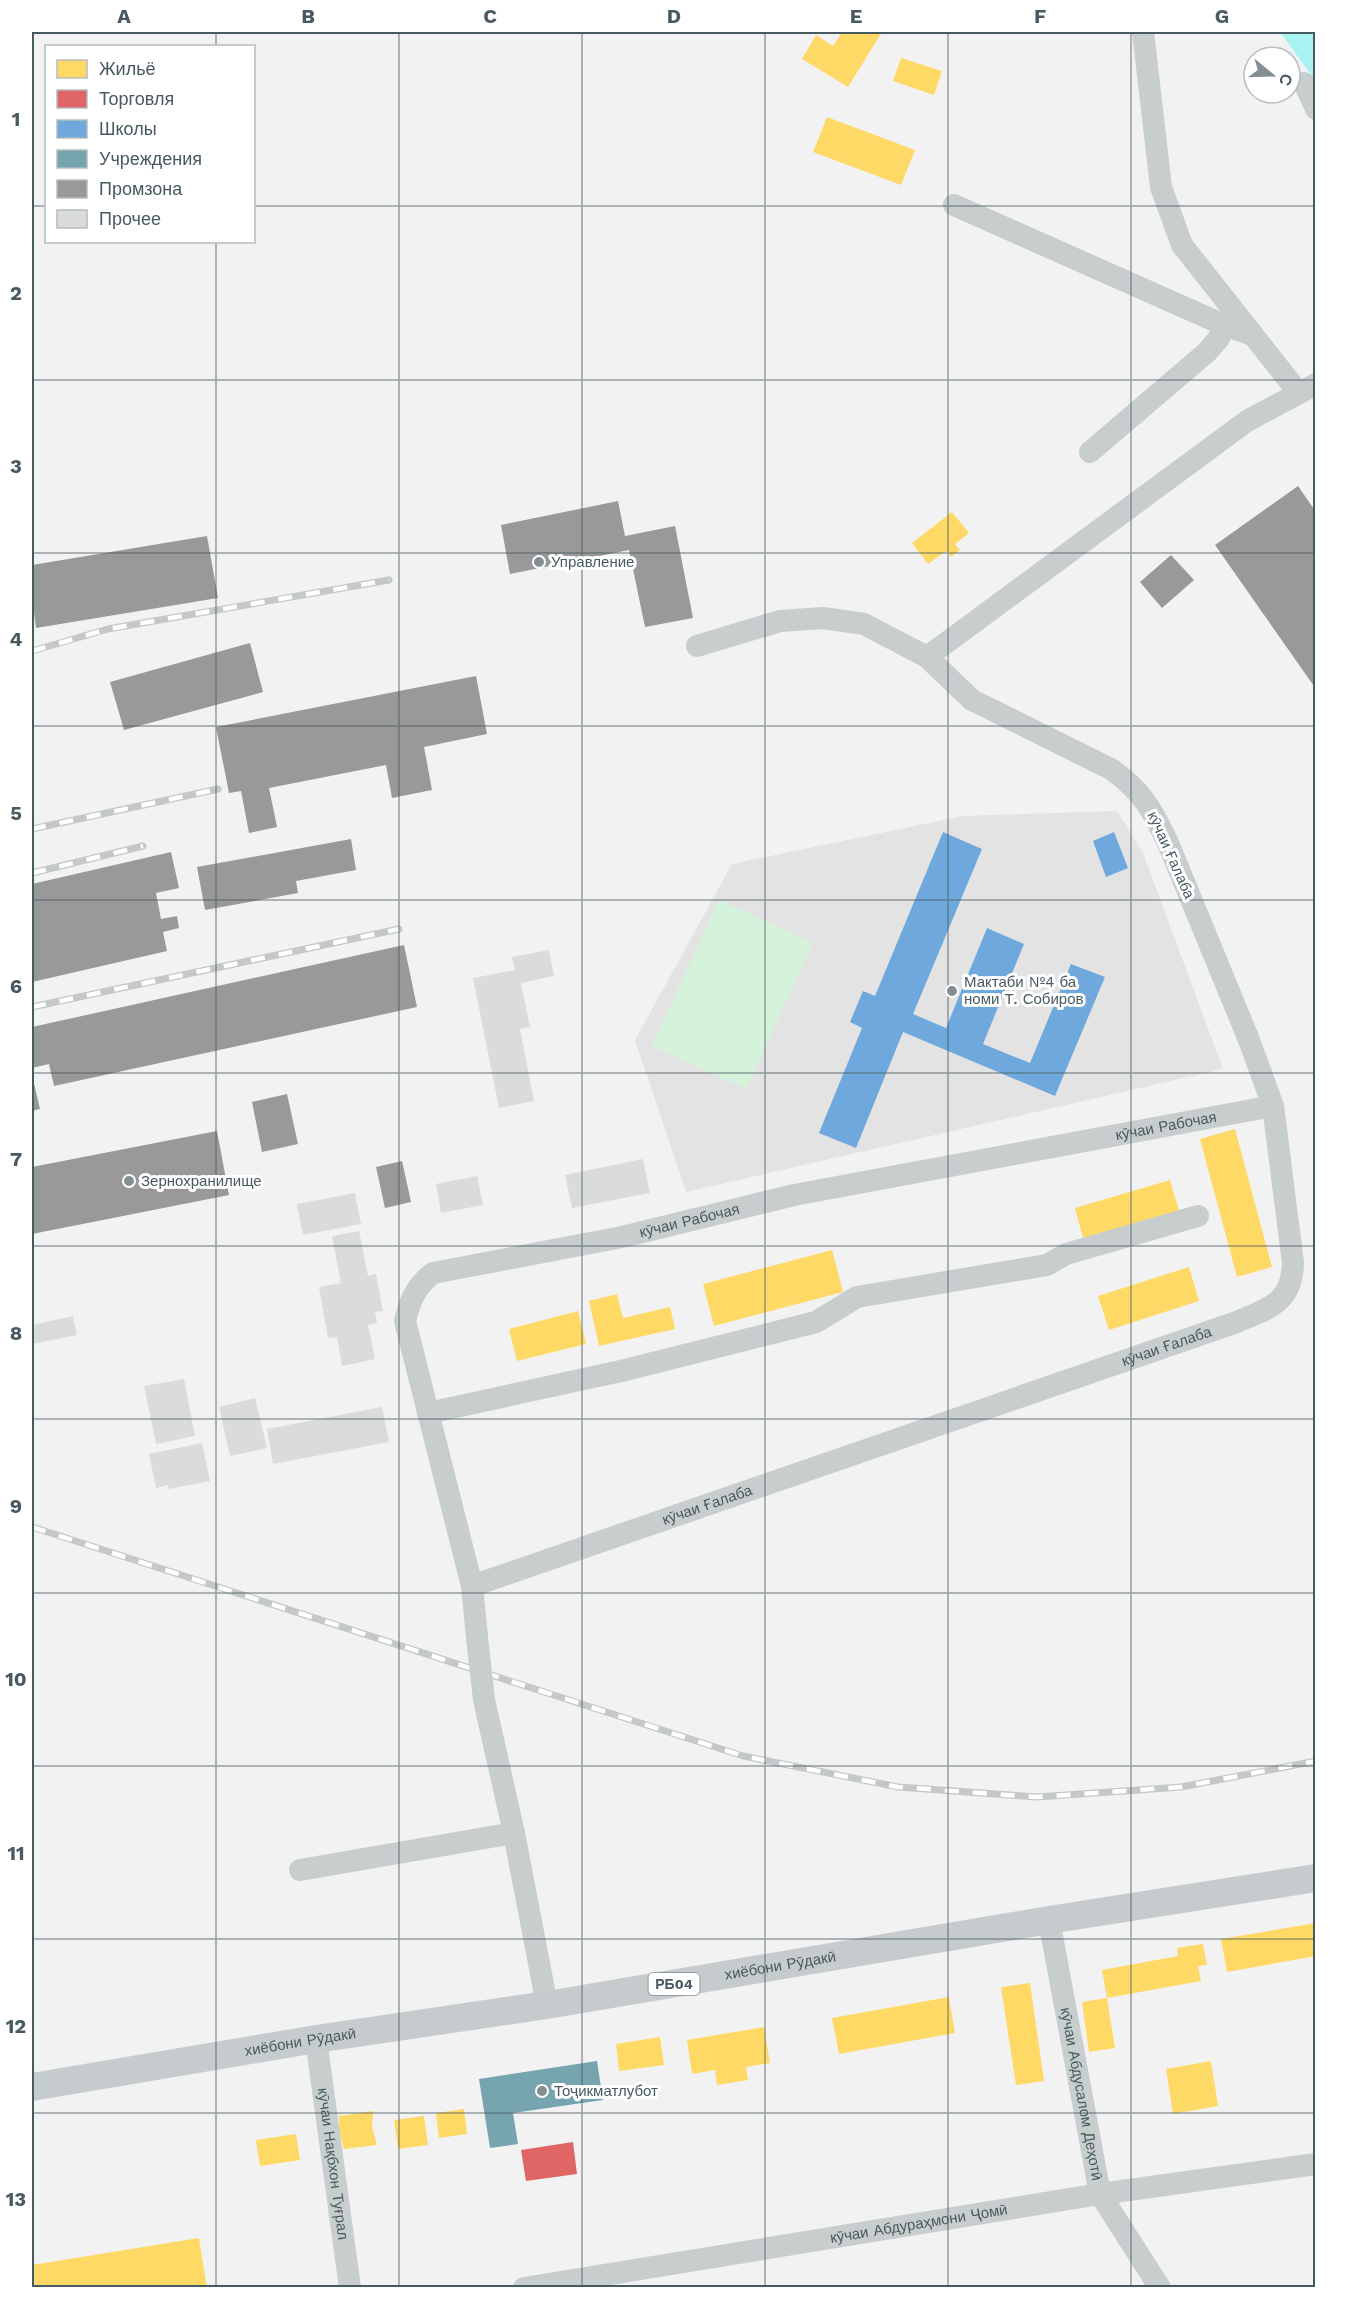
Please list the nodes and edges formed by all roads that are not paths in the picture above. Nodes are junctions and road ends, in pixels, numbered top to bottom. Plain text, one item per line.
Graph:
1 (1143, 32) edge
2 (1304, 83) dead end
3 (1316, 109) edge
4 (954, 205) dead end
5 (1224, 325) junction
6 (1254, 336) junction
7 (1307, 388) edge
8 (1090, 452) dead end
9 (697, 646) dead end
10 (927, 657) junction
11 (1273, 1106) junction
12 (1197, 1216) dead end
13 (428, 1413) junction
14 (472, 1586) junction
15 (514, 1833) junction
16 (300, 1870) dead end
17 (1316, 1878) edge
18 (1049, 1920) junction
19 (547, 2005) junction
20 (316, 2039) junction
21 (32, 2087) edge
22 (1316, 2164) edge
23 (1100, 2194) junction
24 (350, 2288) edge
25 (524, 2288) edge
26 (1160, 2288) edge

1 - 6 street
2 - 3 street
4 - 5 street
5 - 6 street
5 - 8 street
6 - 7 street
7 - 10 street
9 - 10 street, кӯчаи Ғалаба
10 - 11 street, кӯчаи Ғалаба
11 - 13 street, кӯчаи Рабочая
11 - 14 street, кӯчаи Ғалаба
12 - 13 street
13 - 14 street, кӯчаи Рабочая
14 - 15 street, bridge
15 - 16 street
15 - 19 street
17 - 18 main road, хиёбони Рӯдакӣ / РБ04
18 - 19 main road, хиёбони Рӯдакӣ / РБ04
18 - 23 street, кӯчаи Абдусалом Деҳотӣ
19 - 20 main road, хиёбони Рӯдакӣ / РБ04
20 - 21 main road, хиёбони Рӯдакӣ / РБ04
20 - 24 street, кӯчаи Нақбхон Туғрал
22 - 23 street, кӯчаи Абдураҳмони Ҷомӣ
23 - 25 street, кӯчаи Абдураҳмони Ҷомӣ
23 - 26 street, кӯчаи Абдусалом Деҳотӣ

